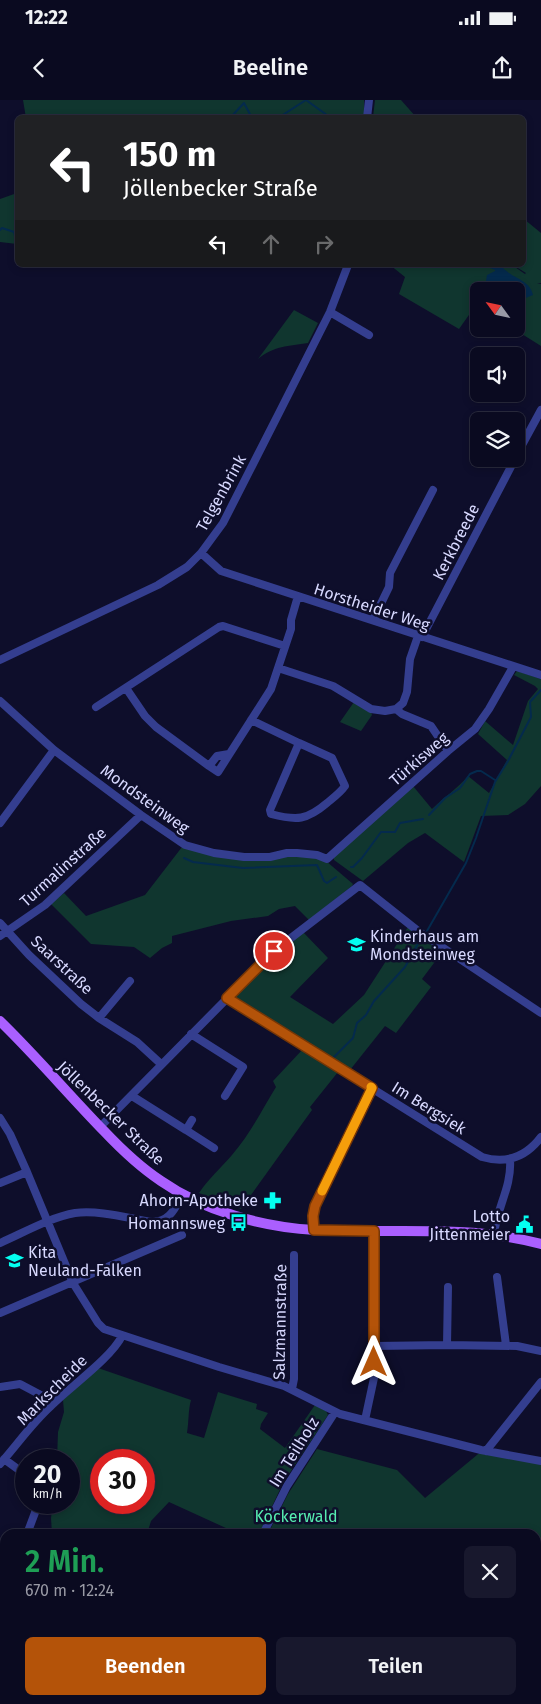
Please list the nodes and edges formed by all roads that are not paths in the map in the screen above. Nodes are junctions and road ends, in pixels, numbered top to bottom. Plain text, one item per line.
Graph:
1 (369, 100) edge
2 (367, 115) edge
3 (347, 267) edge
4 (330, 312) junction
5 (369, 335) dead end
6 (541, 410) edge
7 (525, 440) edge
8 (511, 467) edge
9 (433, 490) dead end
10 (201, 554) junction
11 (298, 596) junction
12 (373, 620) junction
13 (420, 637) junction
14 (285, 646) junction
15 (0, 660) edge
16 (513, 667) junction
17 (278, 668) junction
18 (540, 672) edge
19 (126, 688) junction
20 (0, 701) edge
21 (96, 707) dead end
22 (396, 709) junction
23 (251, 720) junction
24 (299, 742) junction
25 (54, 750) junction
26 (448, 751) junction
27 (141, 815) junction
28 (0, 823) edge
29 (327, 858) joint
30 (0, 923) edge
31 (3, 933) edge
32 (130, 981) dead end
33 (227, 998) junction
34 (541, 1013) edge
35 (99, 1018) junction
36 (0, 1021) edge
37 (191, 1034) junction
38 (161, 1064) junction
39 (372, 1088) junction
40 (132, 1096) junction
41 (225, 1096) dead end
42 (0, 1118) edge
43 (192, 1120) dead end
44 (100, 1127) junction
45 (186, 1130) junction
46 (541, 1137) edge
47 (214, 1148) dead end
48 (510, 1160) junction
49 (27, 1172) junction
50 (0, 1183) edge
51 (182, 1194) junction
52 (49, 1222) junction
53 (314, 1230) junction
54 (374, 1231) junction
55 (182, 1234) dead end
56 (494, 1235) junction
57 (0, 1243) edge
58 (541, 1244) edge
59 (294, 1255) dead end
60 (497, 1277) dead end
61 (73, 1283) junction
62 (448, 1286) dead end
63 (0, 1313) edge
64 (122, 1336) junction
65 (447, 1345) junction
66 (506, 1345) junction
67 (375, 1346) junction
68 (541, 1351) edge
69 (541, 1382) edge
70 (0, 1387) edge
71 (292, 1389) junction
72 (54, 1402) junction
73 (335, 1412) junction
74 (365, 1420) junction
75 (486, 1451) junction
76 (2, 1461) edge
77 (541, 1462) edge
78 (15, 1469) edge
79 (34, 1514) edge
80 (29, 1529) edge
81 (266, 1529) edge

1 - 2 street
3 - 4 street, Telgenbrink
4 - 5 street
4 - 10 street, Telgenbrink
6 - 7 street, Kerkbreede
8 - 13 street, Kerkbreede
9 - 12 street
10 - 11 street, Horstheider Weg
10 - 15 street, Telgenbrink
11 - 12 street, Horstheider Weg
11 - 14 street
12 - 13 street, Horstheider Weg
13 - 16 street, Horstheider Weg
13 - 22 street, Kerkbreede
14 - 17 street
14 - 19 street
16 - 18 street, Horstheider Weg
16 - 26 street, Türkisweg
17 - 22 street
17 - 23 street
19 - 21 street
19 - 23 street
20 - 25 street, Mondsteinweg
22 - 26 street
23 - 24 street
24 - 24 street
25 - 27 street, Mondsteinweg
25 - 28 street
26 - 29 street, Türkisweg
27 - 29 street, Mondsteinweg
27 - 31 street, Turmalinstraße
30 - 31 street, Saarstraße
31 - 35 street, Saarstraße
32 - 35 street, Saarstraße
33 - 34 street
33 - 37 street
33 - 39 street, Im Bergsiek
35 - 38 street, Saarstraße
36 - 44 main road, Jöllenbecker Straße
37 - 38 street
37 - 41 street
38 - 40 street
39 - 48 street, Im Bergsiek
39 - 53 street
40 - 44 street
40 - 45 street
42 - 49 street
43 - 45 street
44 - 51 main road, Jöllenbecker Straße
45 - 47 street
46 - 48 street
48 - 56 street
49 - 50 street
49 - 52 street
51 - 52 street
51 - 53 main road, Jöllenbecker Straße
52 - 57 street
52 - 61 street
53 - 54 main road, Jöllenbecker Straße
54 - 56 main road, Jöllenbecker Straße
54 - 67 street
55 - 61 street
56 - 58 main road, Jöllenbecker Straße
59 - 71 street, Salzmannstraße
60 - 66 street
61 - 63 street
61 - 64 street
62 - 65 street
64 - 71 street
64 - 72 street, Markscheide
65 - 66 street
65 - 67 street
66 - 68 street
67 - 74 street
69 - 75 street
70 - 72 street
71 - 73 street
72 - 76 street, Markscheide
73 - 74 street
73 - 81 street, Im Teilholz
74 - 75 street
75 - 77 street
76 - 78 street
79 - 80 street

